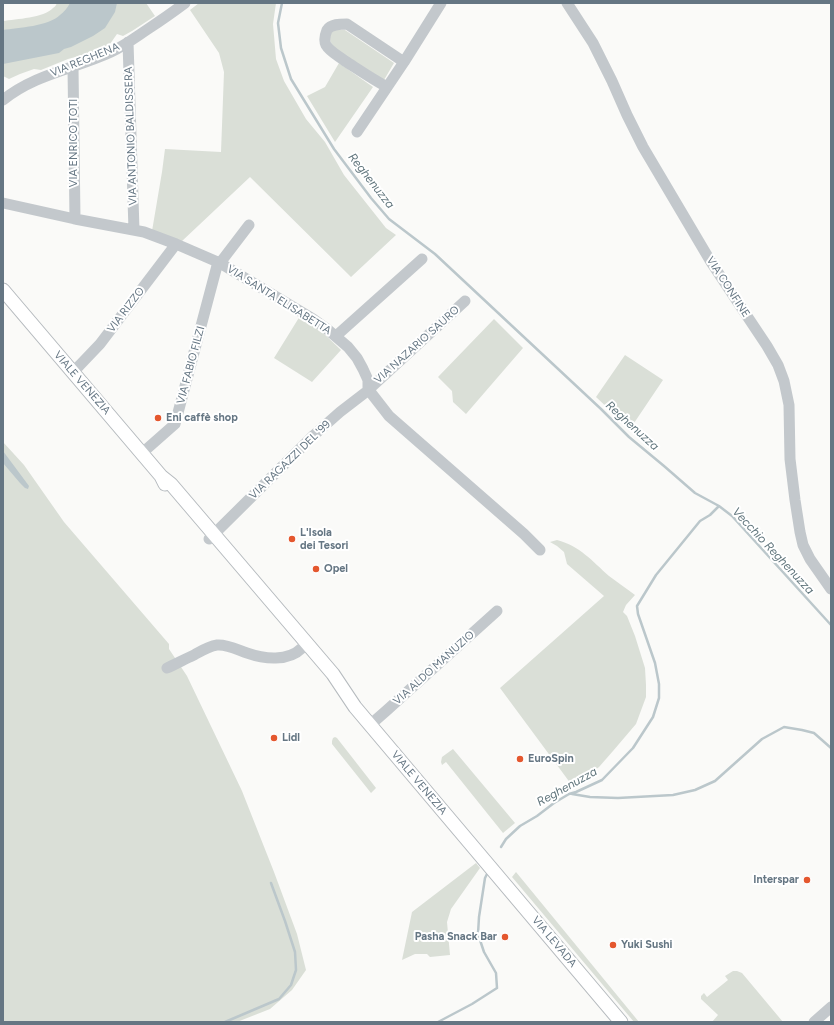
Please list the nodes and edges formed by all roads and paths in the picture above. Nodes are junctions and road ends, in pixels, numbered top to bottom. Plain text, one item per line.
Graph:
1 (185, 3) edge
2 (441, 3) edge
3 (567, 3) edge
4 (128, 42) junction
5 (404, 62) junction
6 (73, 67) junction
7 (387, 87) junction
8 (3, 100) edge
9 (357, 132) dead end
10 (3, 203) edge
11 (75, 219) junction
12 (249, 225) dead end
13 (134, 230) junction
14 (176, 244) junction
15 (422, 259) dead end
16 (219, 262) junction
17 (5, 296) edge
18 (465, 301) dead end
19 (336, 336) junction
20 (72, 372) junction
21 (368, 389) junction
22 (141, 454) junction
23 (212, 537) junction
24 (540, 550) dead end
25 (831, 589) edge
26 (497, 611) dead end
27 (298, 634) junction
28 (302, 648) junction
29 (318, 657) junction
30 (167, 668) dead end
31 (352, 703) junction
32 (370, 725) junction
33 (487, 863) joint
34 (831, 1007) edge
35 (831, 1016) edge
36 (621, 1022) edge
37 (814, 1022) edge
38 (825, 1022) edge

1 - 4 street, VIA REGHENA
2 - 5 street
3 - 25 street, VIA CONFINE
4 - 6 street, VIA REGHENA
4 - 13 street, VIA ANTONIO BALDISSERA
5 - 7 street
5 - 7 street
6 - 8 street, VIA REGHENA
6 - 11 street, VIA ENRICO TOTI
7 - 9 street
10 - 11 street, VIA SANTA ELISABETTA
11 - 13 street, VIA SANTA ELISABETTA
12 - 16 street
13 - 14 street, VIA SANTA ELISABETTA
14 - 16 street, VIA SANTA ELISABETTA
14 - 20 street, VIA RIZZO
15 - 19 street
16 - 19 street, VIA SANTA ELISABETTA
16 - 22 street, VIA FABIO FILZI
17 - 20 main road, VIALE VENEZIA
18 - 21 street, VIA NAZARIO SAURO
19 - 21 street, VIA SANTA ELISABETTA
20 - 22 main road, VIALE VENEZIA
21 - 23 street, VIA RAGAZZI DEL '99
21 - 24 street, VIA SANTA ELISABETTA
22 - 23 main road, VIALE VENEZIA
23 - 27 main road, VIALE VENEZIA
23 - 28 main road, VIALE VENEZIA
26 - 32 street, VIA ALDO MANUZIO
27 - 28 street, VIALE VENEZIA
27 - 29 main road, VIALE VENEZIA
28 - 29 street, VIALE VENEZIA
28 - 30 street
28 - 31 main road, VIALE VENEZIA
29 - 31 main road, VIALE VENEZIA
31 - 32 main road, VIALE VENEZIA
32 - 33 main road, VIALE VENEZIA
33 - 36 main road, VIA LEVADA
34 - 37 street
35 - 38 street

